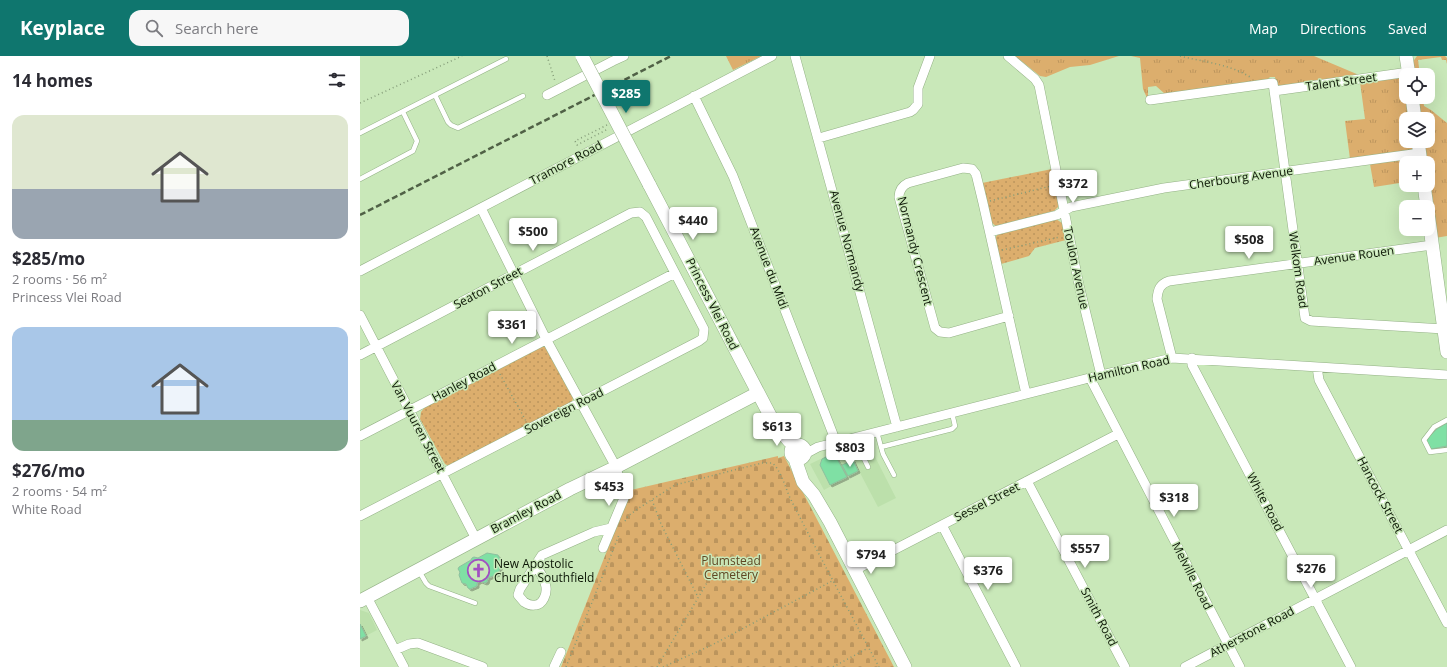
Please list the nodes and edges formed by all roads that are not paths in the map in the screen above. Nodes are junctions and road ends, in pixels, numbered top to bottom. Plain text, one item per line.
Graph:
1 (582, 56) edge
2 (624, 56) edge
3 (772, 56) edge
4 (795, 56) edge
5 (930, 56) edge
6 (1008, 56) edge
7 (1406, 56) edge
8 (506, 59) dead end
9 (1408, 68) edge
10 (1399, 75) edge
11 (1274, 87) junction
12 (435, 95) junction
13 (547, 95) dead end
14 (523, 96) dead end
15 (694, 96) junction
16 (1150, 100) dead end
17 (403, 112) junction
18 (360, 133) edge
19 (819, 138) junction
20 (1420, 152) edge
21 (1285, 172) junction
22 (360, 179) edge
23 (481, 208) junction
24 (1064, 211) junction
25 (990, 232) junction
26 (1431, 236) edge
27 (1432, 245) junction
28 (1297, 264) junction
29 (360, 271) edge
30 (675, 273) junction
31 (514, 274) junction
32 (360, 315) edge
33 (1009, 316) junction
34 (1444, 329) junction
35 (546, 339) junction
36 (376, 347) junction
37 (1447, 352) edge
38 (360, 355) edge
39 (1172, 358) junction
40 (1192, 358) junction
41 (1317, 367) junction
42 (1101, 374) junction
43 (1447, 375) edge
44 (1090, 378) junction
45 (758, 393) junction
46 (1026, 394) junction
47 (581, 402) junction
48 (410, 410) junction
49 (952, 413) junction
50 (1447, 420) edge
51 (897, 426) junction
52 (877, 432) junction
53 (1118, 434) junction
54 (360, 436) edge
55 (854, 438) junction
56 (836, 442) junction
57 (881, 447) junction
58 (1447, 450) edge
59 (799, 452) junction
60 (616, 467) junction
61 (868, 467) dead end
62 (443, 473) junction
63 (894, 475) dead end
64 (1027, 481) junction
65 (360, 516) edge
66 (942, 525) junction
67 (611, 528) junction
68 (1447, 530) edge
69 (476, 539) junction
70 (603, 548) dead end
71 (1409, 550) junction
72 (536, 565) dead end
73 (419, 570) junction
74 (855, 570) junction
75 (364, 599) edge
76 (1316, 599) junction
77 (475, 603) dead end
78 (1447, 622) edge
79 (1228, 644) junction
80 (395, 650) junction
81 (560, 652) dead end
82 (404, 667) edge
83 (483, 667) edge
84 (554, 667) edge
85 (905, 667) edge
86 (1016, 667) edge
87 (1125, 667) edge
88 (1185, 667) edge
89 (1240, 667) edge
90 (1351, 667) edge

1 - 45 street, Princess Vlei Road, bridge
2 - 13 street
3 - 15 street, Tramore Road
4 - 19 street, Avenue Normandy
5 - 19 street
6 - 24 street, Toulon Avenue
7 - 9 street
8 - 12 lane
10 - 11 street, Talent Street
11 - 16 street, Talent Street
11 - 21 street, Welkom Road
12 - 14 lane
12 - 17 lane
15 - 23 street, Tramore Road
15 - 56 street, Avenue du Midi
17 - 18 lane
17 - 22 lane
19 - 51 street, Avenue Normandy
20 - 21 street, Cherbourg Avenue
21 - 24 street, Cherbourg Avenue
21 - 28 street, Welkom Road
23 - 29 street, Tramore Road
23 - 31 street
24 - 25 street
24 - 42 street, Toulon Avenue
25 - 33 street, Normandy Crescent
25 - 33 street, Normandy Crescent
26 - 27 street
27 - 28 street, Avenue Rouen
27 - 34 street
28 - 34 street, Welkom Road
28 - 39 street, Avenue Rouen
30 - 31 street, Seaton Street
30 - 35 street, Hanley Road
30 - 47 street, Sovereign Road
31 - 35 street
31 - 36 street, Seaton Street
32 - 36 street, Van Vuuren Street
33 - 46 street, Normandy Crescent
34 - 37 street
35 - 47 street
35 - 48 street, Hanley Road
36 - 38 street, Seaton Street
36 - 48 street, Van Vuuren Street
39 - 40 street, Hamilton Road
39 - 42 street, Hamilton Road
40 - 41 street, Hamilton Road
40 - 76 street, White Road
41 - 43 street, Hamilton Road
41 - 71 street, Hancock Street
42 - 44 street, Hamilton Road
44 - 46 street, Hamilton Road
44 - 53 street, Melville Road
45 - 59 street, Princess Vlei Road
45 - 60 street, Bramley Road
46 - 49 street, Hamilton Road
47 - 60 street
47 - 62 street, Sovereign Road
48 - 54 street, Hanley Road
48 - 62 street, Van Vuuren Street
49 - 51 street, Hamilton Road
49 - 57 lane
50 - 58 lane
51 - 52 street, Hamilton Road
52 - 55 street, Hamilton Road
52 - 57 lane
53 - 64 street, Sessel Street
53 - 79 street, Melville Road
55 - 56 street, Hamilton Road
55 - 61 lane
56 - 59 street, Hamilton Road
57 - 63 lane
59 - 74 street, Princess Vlei Road
60 - 67 street
60 - 69 street, Bramley Road
62 - 65 street, Sovereign Road
62 - 69 street, Van Vuuren Street
64 - 66 street, Sessel Street
64 - 87 street, Smith Road
66 - 74 street, Sessel Street
66 - 86 street
67 - 70 street
67 - 72 street
68 - 71 street, Atherstone Road
69 - 73 street, Bramley Road
71 - 76 street, Atherstone Road
71 - 78 street, Hancock Street
73 - 75 street, Bramley Road
73 - 77 lane
74 - 85 street, Princess Vlei Road
75 - 80 street
76 - 79 street, Atherstone Road
76 - 90 street, White Road
79 - 88 street, Atherstone Road
79 - 89 street, Melville Road
80 - 82 street
80 - 83 street
81 - 84 street

